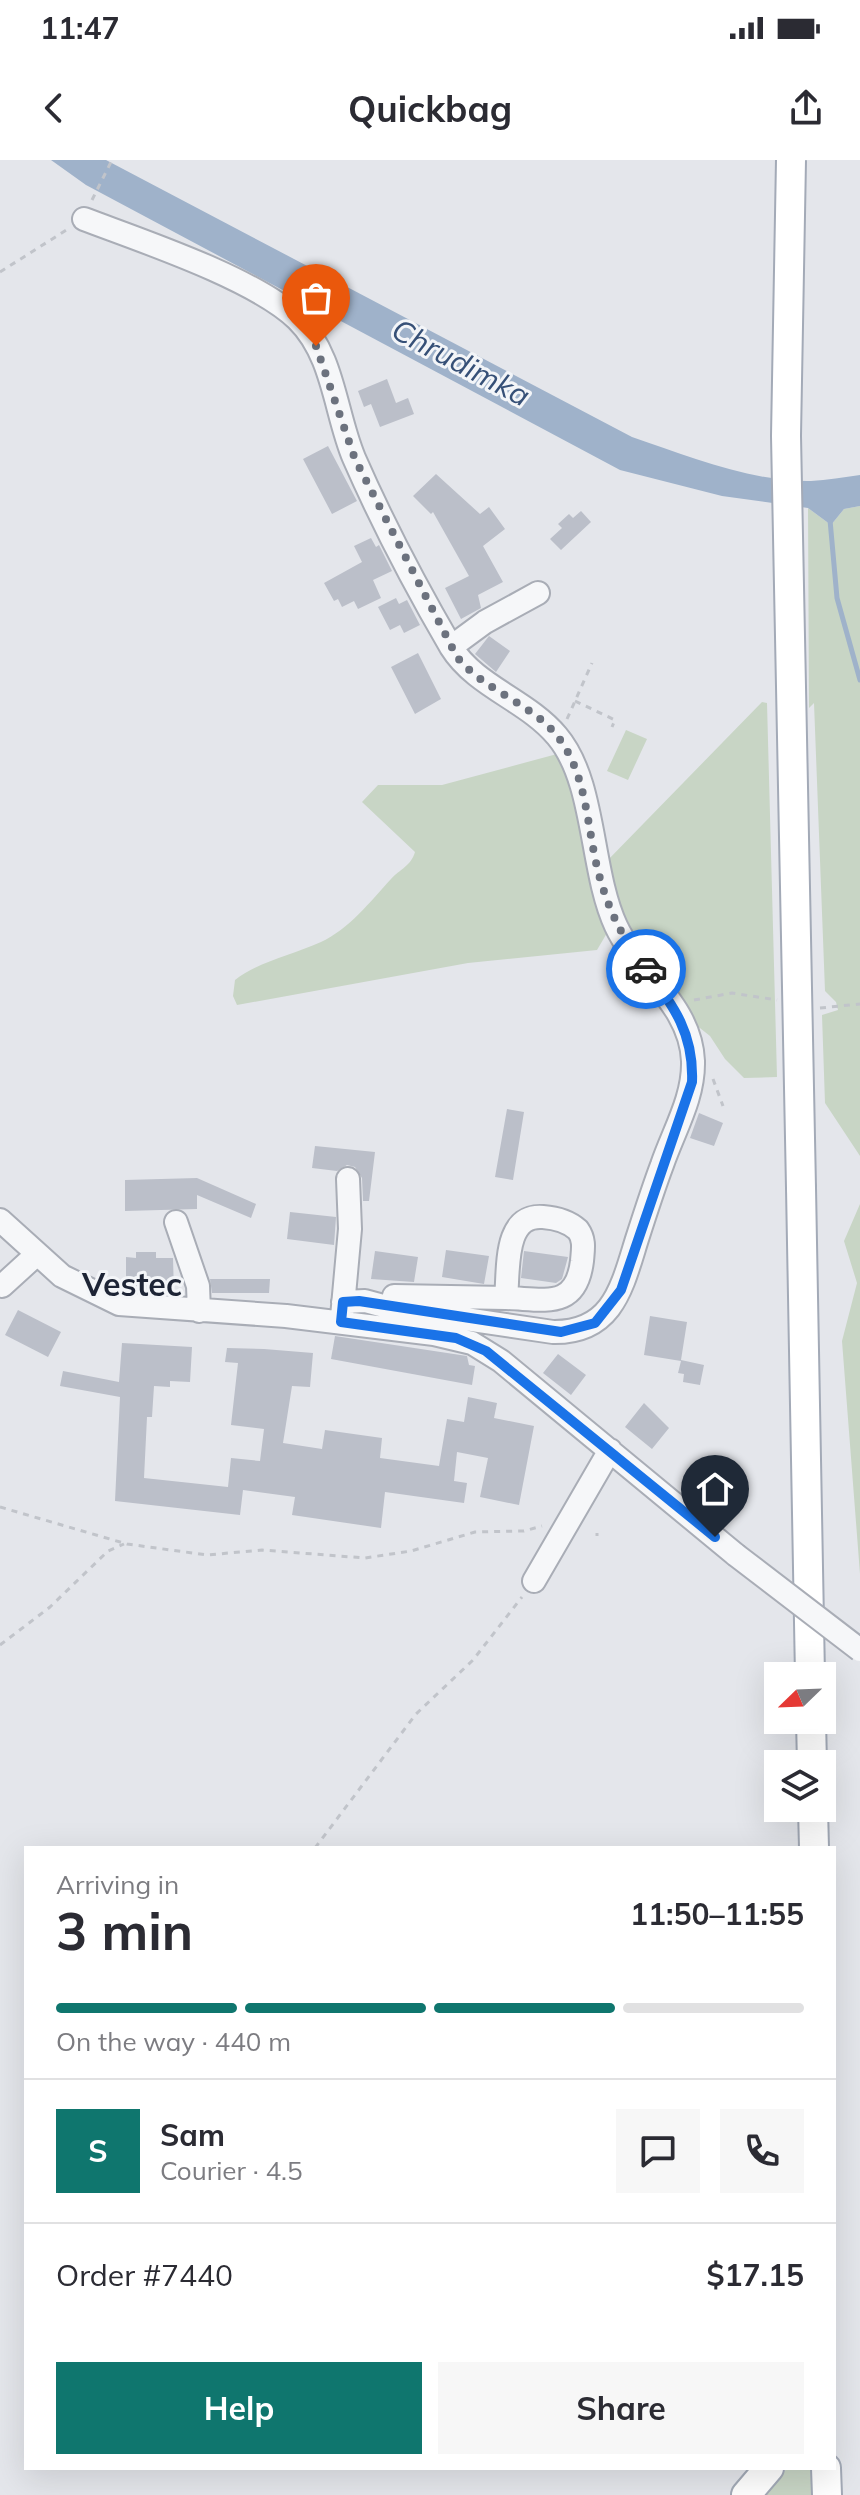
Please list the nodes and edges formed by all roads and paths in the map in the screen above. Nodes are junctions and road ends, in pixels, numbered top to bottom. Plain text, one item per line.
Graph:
1 (112, 160) edge
2 (791, 160) edge
3 (94, 196) dead end
4 (84, 219) joint
5 (0, 272) edge
6 (538, 593) dead end
7 (451, 647) junction
8 (592, 663) dead end
9 (575, 701) junction
10 (612, 727) dead end
11 (558, 737) junction
12 (778, 1000) dead end
13 (672, 1004) junction
14 (860, 1004) edge
15 (809, 1006) dead end
16 (348, 1179) dead end
17 (0, 1220) edge
18 (176, 1222) dead end
19 (37, 1254) junction
20 (2, 1286) dead end
21 (506, 1298) dead end
22 (370, 1302) junction
23 (199, 1311) junction
24 (342, 1312) junction
25 (610, 1450) junction
26 (0, 1507) edge
27 (549, 1524) dead end
28 (127, 1544) junction
29 (534, 1581) joint
30 (0, 1645) edge
31 (860, 1650) edge
32 (810, 1662) edge
33 (813, 1822) edge
34 (317, 1846) edge
35 (814, 1846) edge
36 (767, 2470) edge
37 (826, 2470) edge
38 (746, 2495) edge
39 (827, 2495) edge

1 - 3 path
2 - 32 main road, bridge
4 - 5 path
4 - 7 street
6 - 7 street
7 - 11 street
8 - 9 path
9 - 10 path
9 - 11 path
11 - 13 street
12 - 13 path
13 - 22 street
14 - 15 path
16 - 24 street
17 - 19 street
18 - 23 street
19 - 20 street
19 - 23 street
21 - 22 street
22 - 24 street
23 - 24 street
24 - 25 street
25 - 29 street
25 - 31 street, bridge
26 - 28 path
27 - 28 path
28 - 30 path
29 - 34 path
33 - 35 main road
36 - 38 main road
37 - 39 main road

